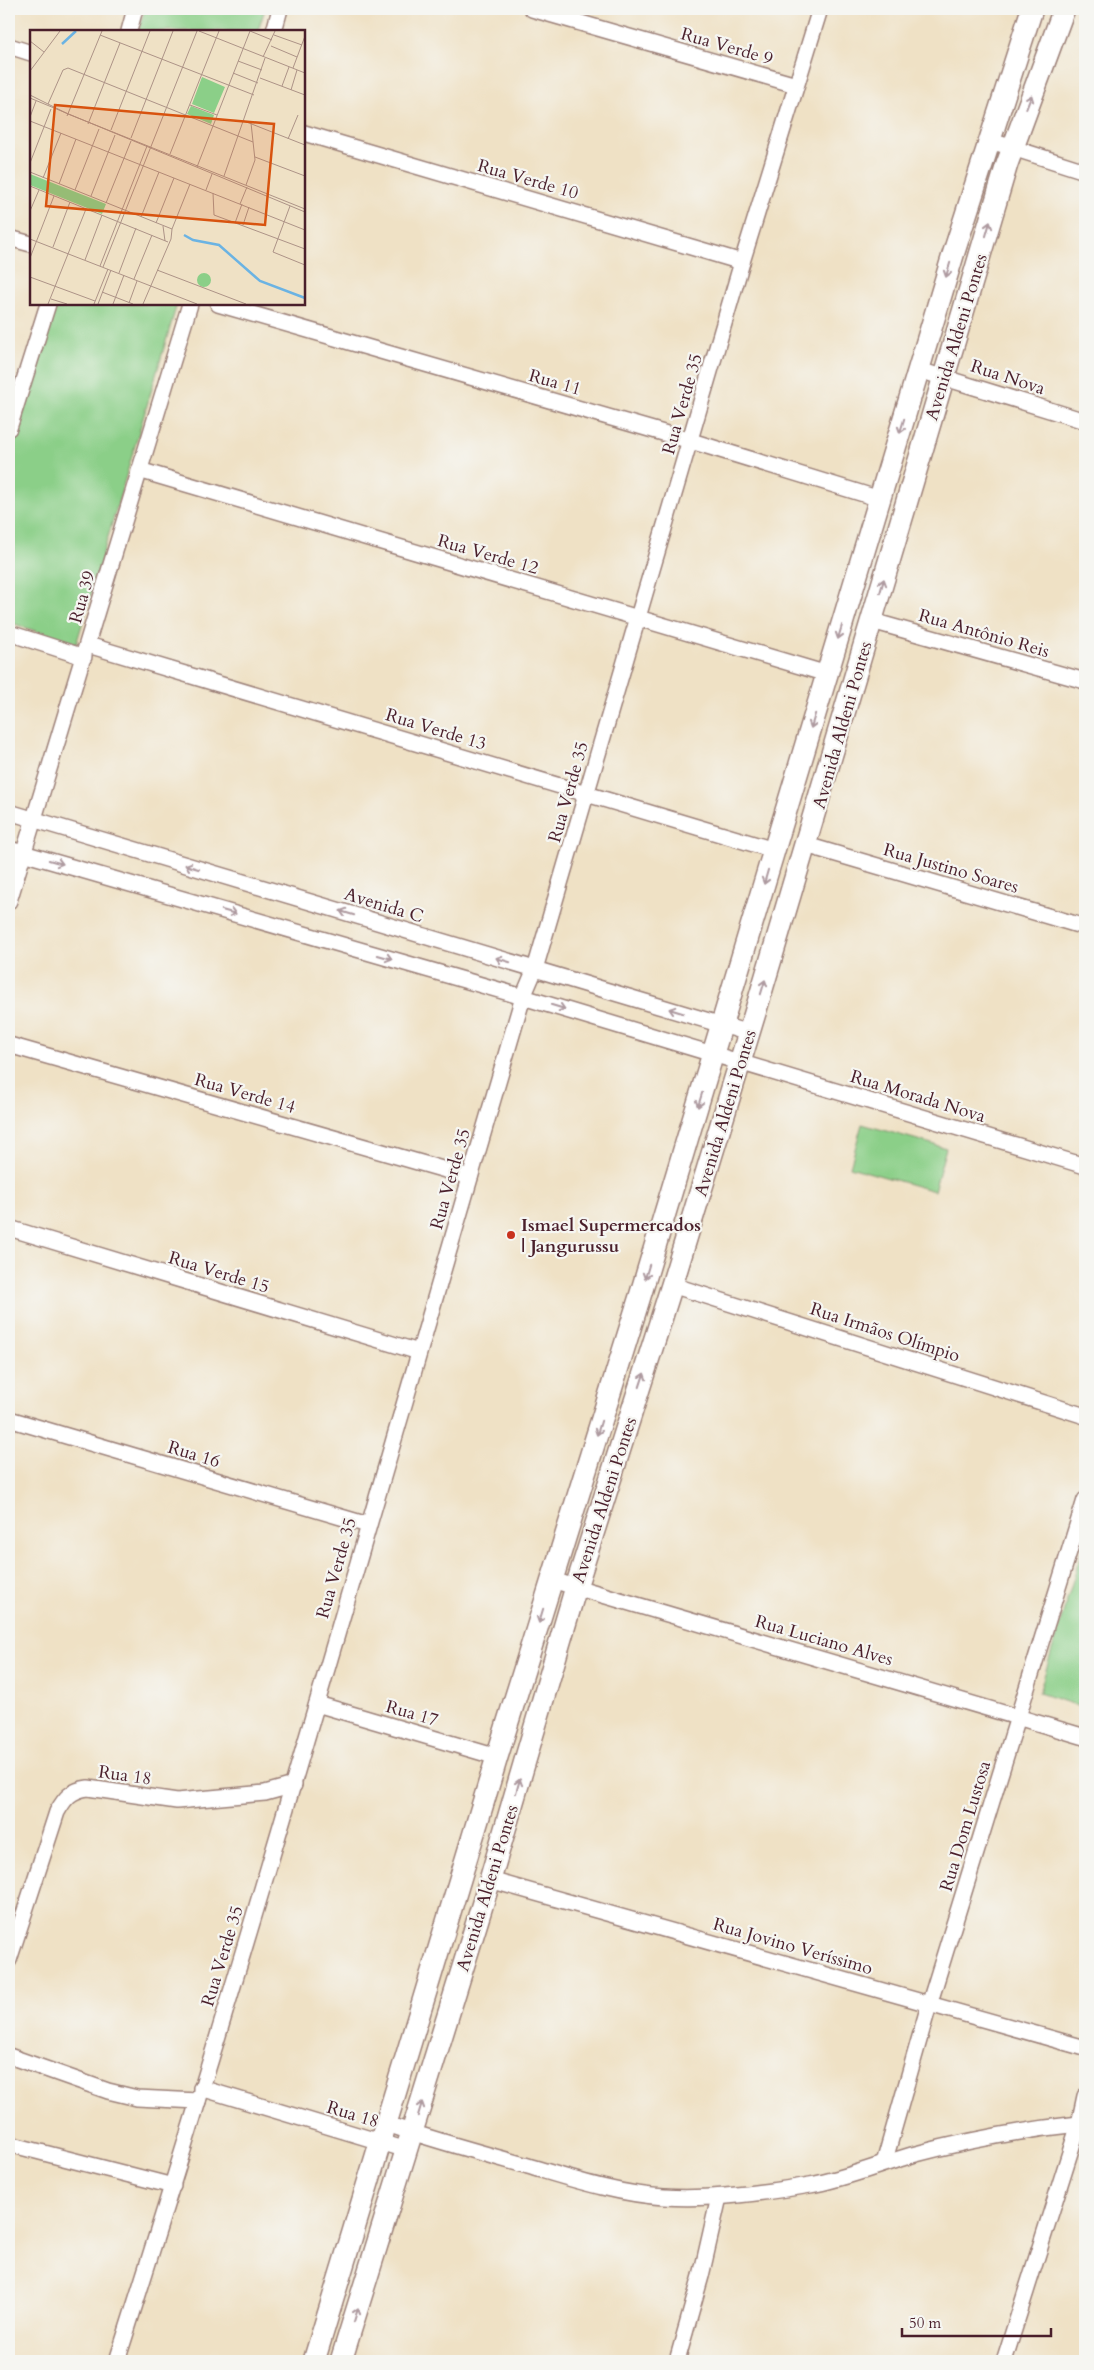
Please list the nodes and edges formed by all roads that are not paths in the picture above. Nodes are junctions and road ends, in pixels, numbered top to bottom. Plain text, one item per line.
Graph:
1 (135, 9) edge
2 (280, 9) edge
3 (532, 9) edge
4 (820, 9) edge
5 (1032, 9) edge
6 (1064, 9) edge
7 (129, 30) edge
8 (274, 30) edge
9 (9, 46) edge
10 (30, 53) edge
11 (796, 85) junction
12 (305, 133) edge
13 (988, 140) junction
14 (1012, 148) junction
15 (1085, 170) edge
16 (9, 238) edge
17 (30, 244) edge
18 (742, 262) junction
19 (48, 305) edge
20 (190, 305) edge
21 (221, 305) edge
22 (919, 370) junction
23 (944, 377) junction
24 (1085, 422) edge
25 (9, 428) edge
26 (691, 442) junction
27 (139, 470) junction
28 (880, 499) junction
29 (638, 618) junction
30 (872, 621) junction
31 (9, 633) edge
32 (86, 651) junction
33 (827, 674) junction
34 (1085, 680) edge
35 (587, 793) junction
36 (9, 812) edge
37 (34, 820) junction
38 (806, 845) junction
39 (774, 850) junction
40 (16, 851) edge
41 (9, 901) edge
42 (1085, 927) edge
43 (535, 969) junction
44 (523, 997) junction
45 (722, 1025) junction
46 (749, 1033) junction
47 (9, 1044) edge
48 (714, 1054) junction
49 (740, 1062) junction
50 (1085, 1166) edge
51 (470, 1177) junction
52 (9, 1228) edge
53 (672, 1284) junction
54 (418, 1352) junction
55 (1085, 1416) edge
56 (9, 1419) edge
57 (1085, 1500) edge
58 (368, 1526) junction
59 (552, 1580) junction
60 (576, 1587) junction
61 (317, 1704) junction
62 (1019, 1717) junction
63 (1085, 1737) edge
64 (497, 1757) junction
65 (294, 1785) junction
66 (490, 1880) junction
67 (9, 1960) edge
68 (929, 2004) junction
69 (1085, 2048) edge
70 (9, 2056) edge
71 (199, 2094) junction
72 (1085, 2096) edge
73 (1078, 2124) junction
74 (384, 2133) junction
75 (410, 2141) junction
76 (9, 2144) edge
77 (884, 2163) junction
78 (173, 2186) junction
79 (719, 2197) junction
80 (117, 2361) edge
81 (314, 2361) edge
82 (341, 2361) edge
83 (677, 2361) edge
84 (1004, 2361) edge

1 - 7 street
2 - 8 street
3 - 11 street, Rua Verde 9
4 - 11 street, Rua Verde 35
5 - 13 main road, Avenida Aldeni Pontes
14 -> 6 main road, Avenida Aldeni Pontes
9 - 10 street
11 - 18 street, Rua Verde 35
12 - 18 street, Rua Verde 10
13 - 14 street
13 -> 22 main road, Avenida Aldeni Pontes
14 - 15 street
23 -> 14 main road, Avenida Aldeni Pontes
16 - 17 street
18 - 26 street, Rua Verde 35
19 - 25 street
20 - 27 street, Rua 39
21 - 26 street, Rua 11
22 - 23 street, Rua Nova
22 -> 28 main road, Avenida Aldeni Pontes
23 - 24 street, Rua Nova
30 -> 23 main road, Avenida Aldeni Pontes
26 - 28 street, Rua 11
26 - 29 street, Rua Verde 35
27 - 29 street, Rua Verde 12
27 - 32 street, Rua 39
28 -> 33 main road, Avenida Aldeni Pontes
29 - 33 street, Rua Verde 12
29 - 35 street, Rua Verde 35
30 - 34 street, Rua Antônio Reis
30 - 38 main road, Avenida Aldeni Pontes
31 - 32 street, Rua Verde 13
32 - 35 street, Rua Verde 13
32 - 37 street, Rua 39
33 -> 39 main road, Avenida Aldeni Pontes
35 - 39 street, Rua Verde 13
35 - 43 street, Rua Verde 35
36 - 37 street, Avenida C
37 - 40 street, Rua 39
43 -> 37 street, Avenida C
38 - 42 street, Rua Justino Soares
46 -> 38 main road, Avenida Aldeni Pontes
39 -> 45 main road, Avenida Aldeni Pontes
40 - 41 street, Rua 39
40 -> 44 street
43 - 44 street, Rua Verde 35
45 -> 43 street, Avenida C
44 -> 48 street
44 - 51 street, Rua Verde 35
45 - 46 street, Avenida C
45 - 48 main road, Avenida Aldeni Pontes
46 - 49 main road, Avenida Aldeni Pontes
47 - 51 street, Rua Verde 14
48 - 49 street
48 -> 59 main road, Avenida Aldeni Pontes
49 - 50 street, Rua Morada Nova
49 - 53 main road, Avenida Aldeni Pontes
51 - 54 street, Rua Verde 35
52 - 54 street, Rua Verde 15
53 - 55 street, Rua Irmãos Olímpio
60 -> 53 main road, Avenida Aldeni Pontes
54 - 58 street, Rua Verde 35
56 - 58 street, Rua 16
57 - 62 street, Rua Dom Lustosa
58 - 61 street, Rua Verde 35
59 - 60 street, Rua Luciano Alves
59 -> 64 main road, Avenida Aldeni Pontes
60 - 62 street, Rua Luciano Alves
66 -> 60 main road, Avenida Aldeni Pontes
61 - 64 street, Rua 17
61 - 65 street, Rua Verde 35
62 - 63 street, Rua Luciano Alves
62 - 68 street, Rua Dom Lustosa
64 - 74 main road, Avenida Aldeni Pontes
65 - 67 street, Rua 18
65 - 71 street, Rua Verde 35
66 - 68 street, Rua Jovino Veríssimo
75 -> 66 main road, Avenida Aldeni Pontes
68 - 69 street, Rua Jovino Veríssimo
68 - 77 street, Rua Dom Lustosa
70 - 71 street, Rua 18
71 - 74 street, Rua 18
71 - 78 street, Rua Verde 35
72 - 73 street
73 - 77 street, Rua 18
73 - 84 street
74 - 75 street, Rua 18
74 - 81 main road, Avenida Aldeni Pontes
75 - 79 street, Rua 18
82 -> 75 main road, Avenida Aldeni Pontes
76 - 78 street
77 - 79 street, Rua 18
78 - 80 street, Rua Verde 35
79 - 83 street

